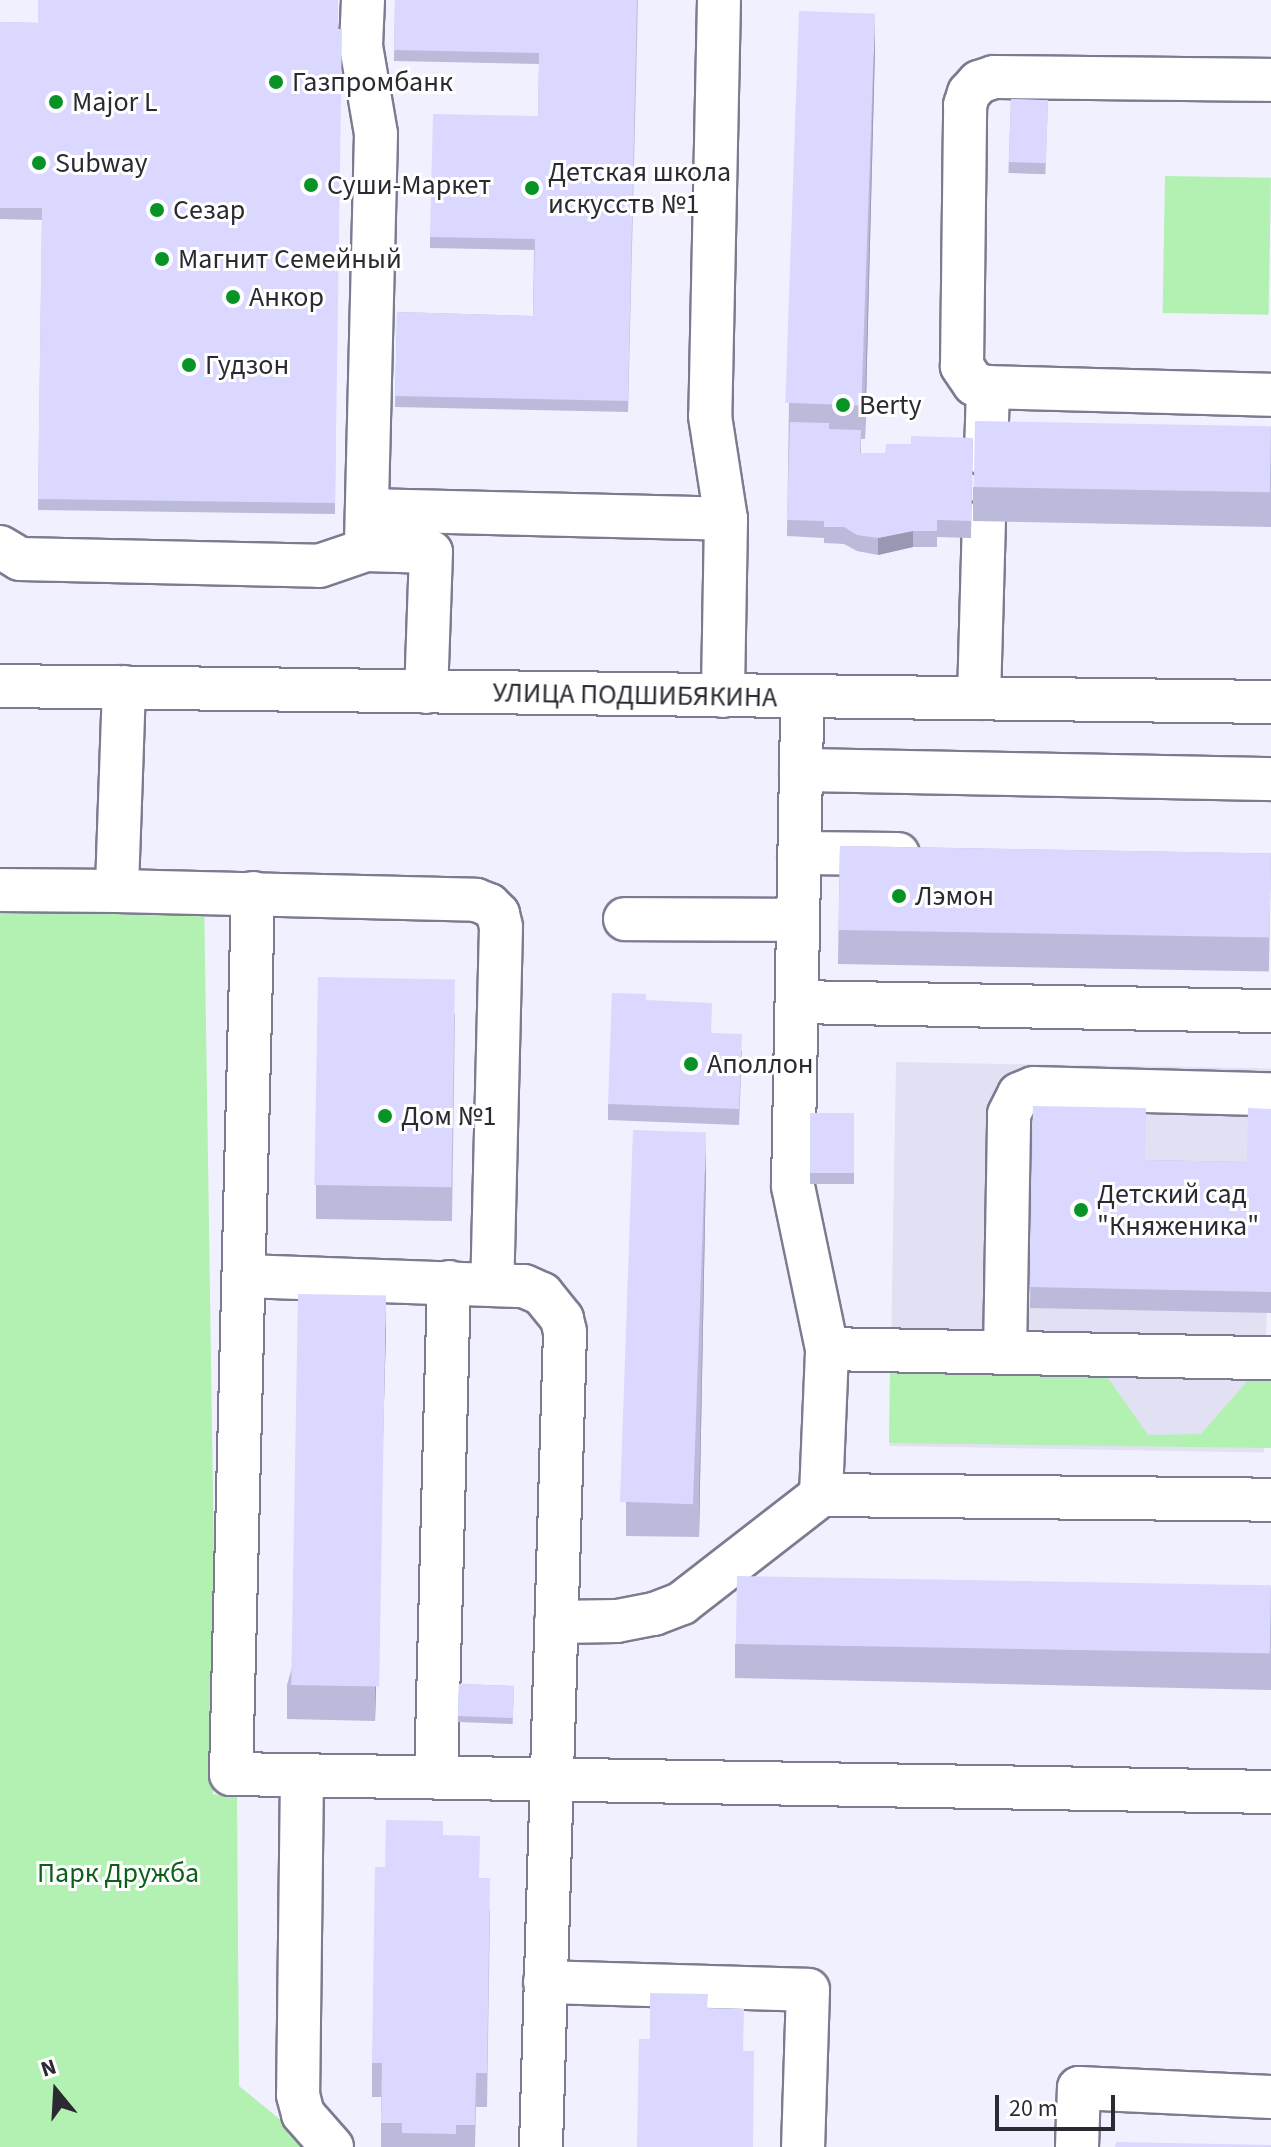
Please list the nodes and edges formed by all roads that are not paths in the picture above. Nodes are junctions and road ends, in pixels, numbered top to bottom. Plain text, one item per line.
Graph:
1 (363, 0) edge
2 (719, 0) edge
3 (1271, 80) edge
4 (988, 387) junction
5 (1271, 395) edge
6 (986, 455) edge
7 (367, 510) junction
8 (466, 514) junction
9 (726, 519) junction
10 (984, 521) edge
11 (0, 547) edge
12 (366, 550) junction
13 (431, 552) junction
14 (0, 686) edge
15 (124, 687) junction
16 (426, 692) junction
17 (723, 696) junction
18 (802, 697) junction
19 (979, 698) junction
20 (1271, 702) edge
21 (801, 770) junction
22 (1271, 779) edge
23 (799, 853) junction
24 (941, 855) edge
25 (0, 890) edge
26 (117, 891) junction
27 (253, 893) junction
28 (625, 919) dead end
29 (798, 920) junction
30 (797, 1002) junction
31 (1271, 1011) edge
32 (1271, 1094) edge
33 (245, 1276) junction
34 (449, 1282) junction
35 (492, 1283) junction
36 (827, 1349) junction
37 (1005, 1353) junction
38 (1271, 1358) edge
39 (821, 1495) junction
40 (1271, 1500) edge
41 (556, 1622) junction
42 (302, 1775) junction
43 (436, 1777) junction
44 (551, 1778) junction
45 (1271, 1792) edge
46 (545, 1982) junction
47 (1271, 2097) edge
48 (332, 2147) edge
49 (541, 2147) edge
50 (803, 2147) edge
51 (1077, 2147) edge

1 - 7 street
2 - 9 street
3 - 4 street
4 - 5 street
4 - 6 street
7 - 8 street
7 - 12 street
8 - 9 street
8 - 13 street
9 - 17 street
10 - 19 street
11 - 12 street
12 - 13 street
13 - 16 street
14 - 15 street, УЛИЦА ПОДШИБЯКИНА
15 - 16 street, УЛИЦА ПОДШИБЯКИНА
15 - 26 street
16 - 17 street, УЛИЦА ПОДШИБЯКИНА
17 - 18 street, УЛИЦА ПОДШИБЯКИНА
18 - 19 street, УЛИЦА ПОДШИБЯКИНА
18 - 21 street
19 - 20 street, УЛИЦА ПОДШИБЯКИНА
21 - 22 street
21 - 23 street
23 - 24 street
23 - 29 street
25 - 26 street
26 - 27 street
27 - 33 street
27 - 35 street
28 - 29 street
29 - 30 street
30 - 31 street
30 - 36 street
32 - 37 street
33 - 34 street
33 - 42 street
34 - 35 street
34 - 43 street
35 - 41 street
36 - 37 street
36 - 39 street
37 - 38 street
39 - 40 street
39 - 41 street
41 - 44 street
42 - 43 street
42 - 48 street
43 - 44 street
44 - 45 street
44 - 46 street
46 - 49 street
46 - 50 street
47 - 51 street

